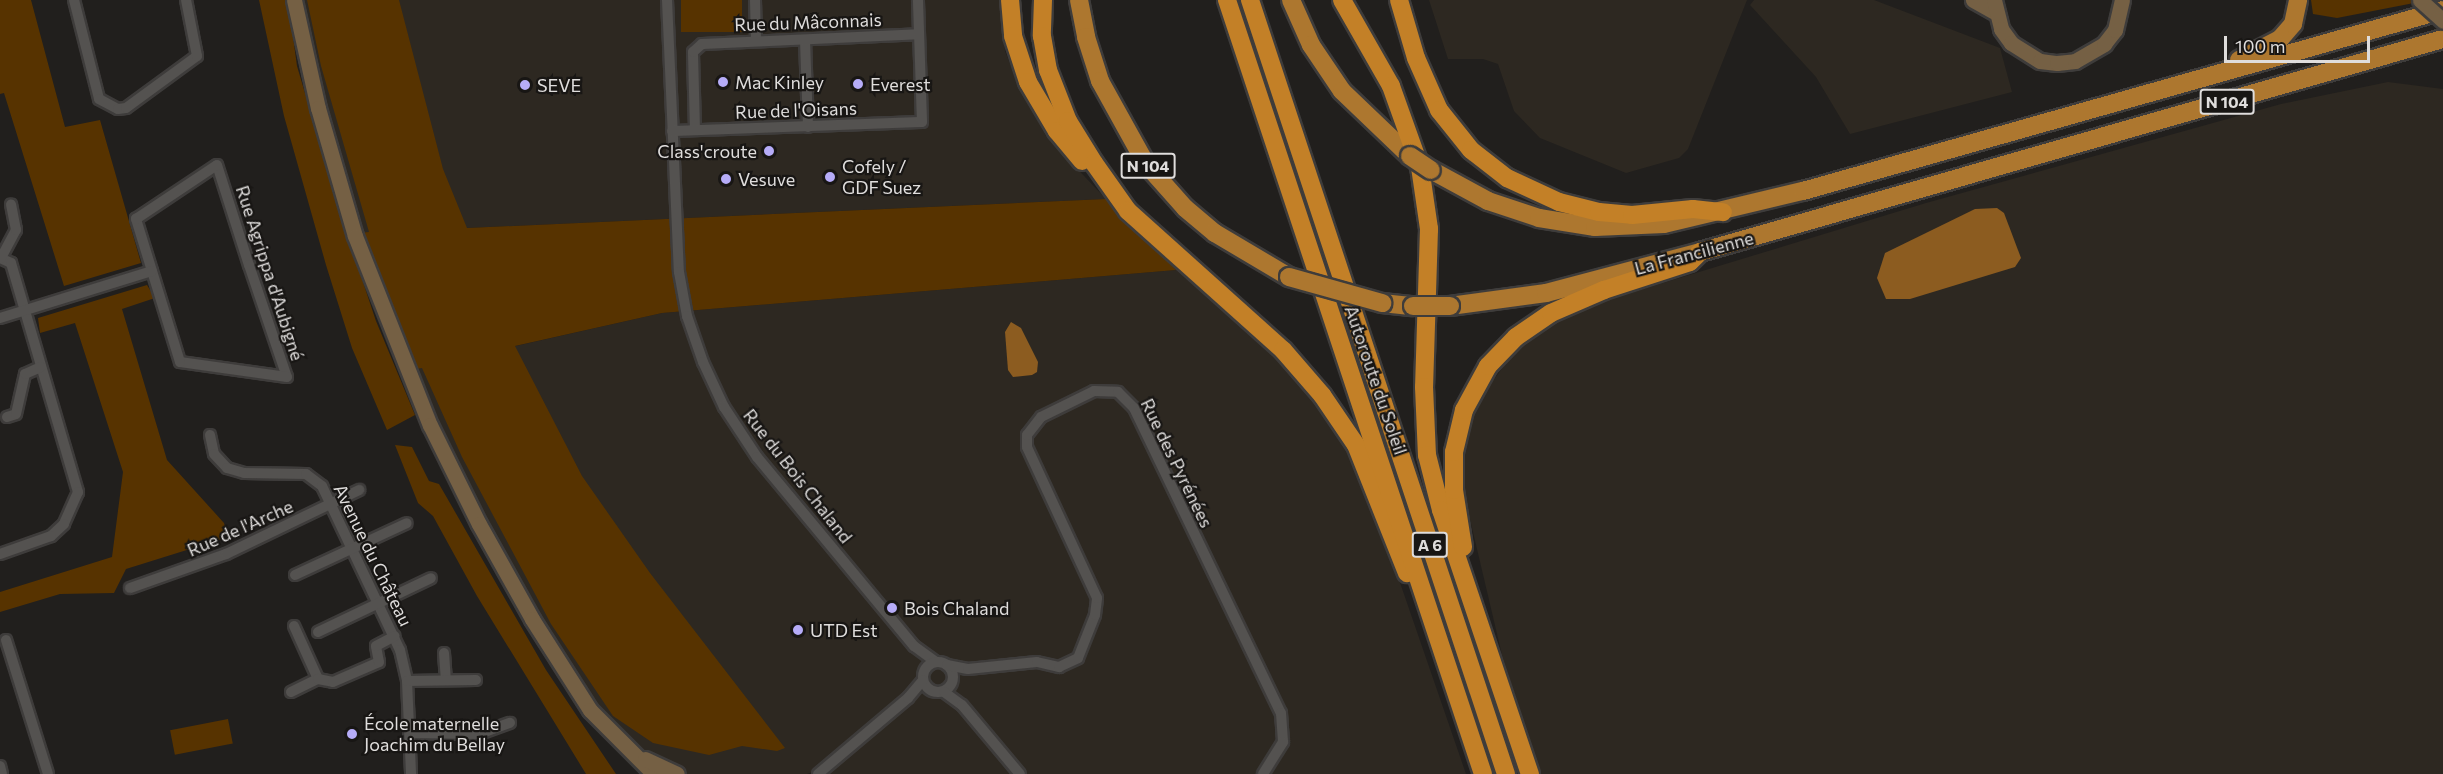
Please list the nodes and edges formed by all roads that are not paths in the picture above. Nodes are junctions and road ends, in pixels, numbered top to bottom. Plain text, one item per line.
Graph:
1 (74, 0) edge
2 (186, 0) edge
3 (294, 0) edge
4 (667, 0) edge
5 (755, 0) edge
6 (918, 0) edge
7 (1010, 0) edge
8 (1043, 0) edge
9 (1079, 0) edge
10 (1227, 0) edge
11 (1250, 0) edge
12 (1291, 0) edge
13 (1342, 0) edge
14 (1400, 0) edge
15 (1973, 0) edge
16 (2122, 0) edge
17 (2298, 0) edge
18 (2420, 0) edge
19 (2430, 0) edge
20 (1994, 6) edge
21 (2443, 11) edge
22 (2443, 21) edge
23 (919, 34) junction
24 (2443, 39) edge
25 (805, 40) junction
26 (756, 41) junction
27 (2223, 72) junction
28 (808, 127) junction
29 (695, 129) junction
30 (672, 131) junction
31 (1116, 198) junction
32 (11, 204) dead end
33 (1723, 212) junction
34 (1700, 252) junction
35 (0, 258) edge
36 (153, 271) junction
37 (24, 310) junction
38 (0, 318) edge
39 (41, 367) junction
40 (7, 417) dead end
41 (210, 435) dead end
42 (359, 490) dead end
43 (332, 504) junction
44 (407, 523) dead end
45 (353, 549) junction
46 (0, 554) edge
47 (295, 575) dead end
48 (431, 578) dead end
49 (130, 588) dead end
50 (1423, 600) junction
51 (379, 603) junction
52 (294, 626) dead end
53 (318, 632) dead end
54 (395, 636) junction
55 (6, 640) dead end
56 (914, 646) junction
57 (444, 653) dead end
58 (1491, 653) junction
59 (942, 664) junction
60 (968, 669) junction
61 (924, 675) junction
62 (318, 680) junction
63 (446, 680) junction
64 (476, 680) dead end
65 (407, 681) junction
66 (953, 682) junction
67 (291, 692) dead end
68 (938, 692) junction
69 (908, 698) junction
70 (962, 705) junction
71 (486, 717) dead end
72 (510, 723) dead end
73 (492, 729) junction
74 (410, 733) junction
75 (625, 747) junction
76 (0, 766) edge
77 (820, 771) edge
78 (2, 774) edge
79 (48, 774) edge
80 (411, 774) edge
81 (654, 774) edge
82 (677, 774) edge
83 (808, 774) edge
84 (1020, 774) edge
85 (1263, 774) edge
86 (1483, 774) edge
87 (1506, 774) edge
88 (1530, 774) edge

1 - 2 street
3 - 75 main road
4 - 30 street, Rue du Bois Chaland
5 - 26 street
6 - 23 street
7 - 31 highway
8 - 31 highway
9 - 34 highway, La Francilienne / N 104, bridge
10 - 50 highway, Autoroute du Soleil / A 6
11 - 87 highway, Autoroute du Soleil / A 6
12 - 33 highway, La Francilienne / N 104, bridge
13 - 58 highway
14 - 33 highway
15 - 20 main road
16 - 20 main road
17 - 27 highway
18 - 22 main road, bridge
19 - 21 main road
21 - 27 highway, La Francilienne / N 104
23 - 25 street, Rue du Mâconnais
23 - 28 street, Rue de l'Oisans
24 - 34 highway, La Francilienne / N 104
25 - 26 street, Rue du Mâconnais
25 - 28 street
26 - 29 street, Rue du Mâconnais
27 - 33 highway, La Francilienne / N 104
28 - 29 street, Rue de l'Oisans
29 - 30 street, Rue de l'Oisans
30 - 56 street, Rue du Bois Chaland
31 - 50 highway
32 - 35 street
34 - 58 highway
35 - 37 street
36 - 36 street, Rue Agrippa d'Aubigné
36 - 37 street
37 - 38 street
37 - 39 street
39 - 40 street
39 - 46 street
41 - 43 street, Avenue du Château
42 - 43 street, Rue de l'Arche
43 - 45 street, Avenue du Château
43 - 49 street, Rue de l'Arche
44 - 45 street
45 - 47 street
45 - 51 street, Avenue du Château
48 - 51 street
50 - 86 highway, Autoroute du Soleil / A 6
51 - 53 street
51 - 54 street, Avenue du Château
52 - 62 street
54 - 62 street
54 - 65 street, Avenue du Château
55 - 79 street
56 - 59 street
56 - 61 street
57 - 63 street
58 - 88 highway
59 - 60 street, Rue des Pyrénées
59 - 61 street
59 - 66 street
60 - 66 street, Rue des Pyrénées
60 - 85 street, Rue des Pyrénées
61 - 68 street
61 - 69 street
62 - 67 street
63 - 64 street
63 - 65 street
65 - 74 street, Avenue du Château
66 - 68 street, Rue des Pyrénées
66 - 70 street
68 - 69 street
68 - 70 street
69 - 77 street
70 - 84 street
71 - 73 street
72 - 73 street
73 - 74 street
74 - 80 street, Avenue du Château
75 - 81 main road
75 - 82 main road
76 - 78 street
77 - 83 street

